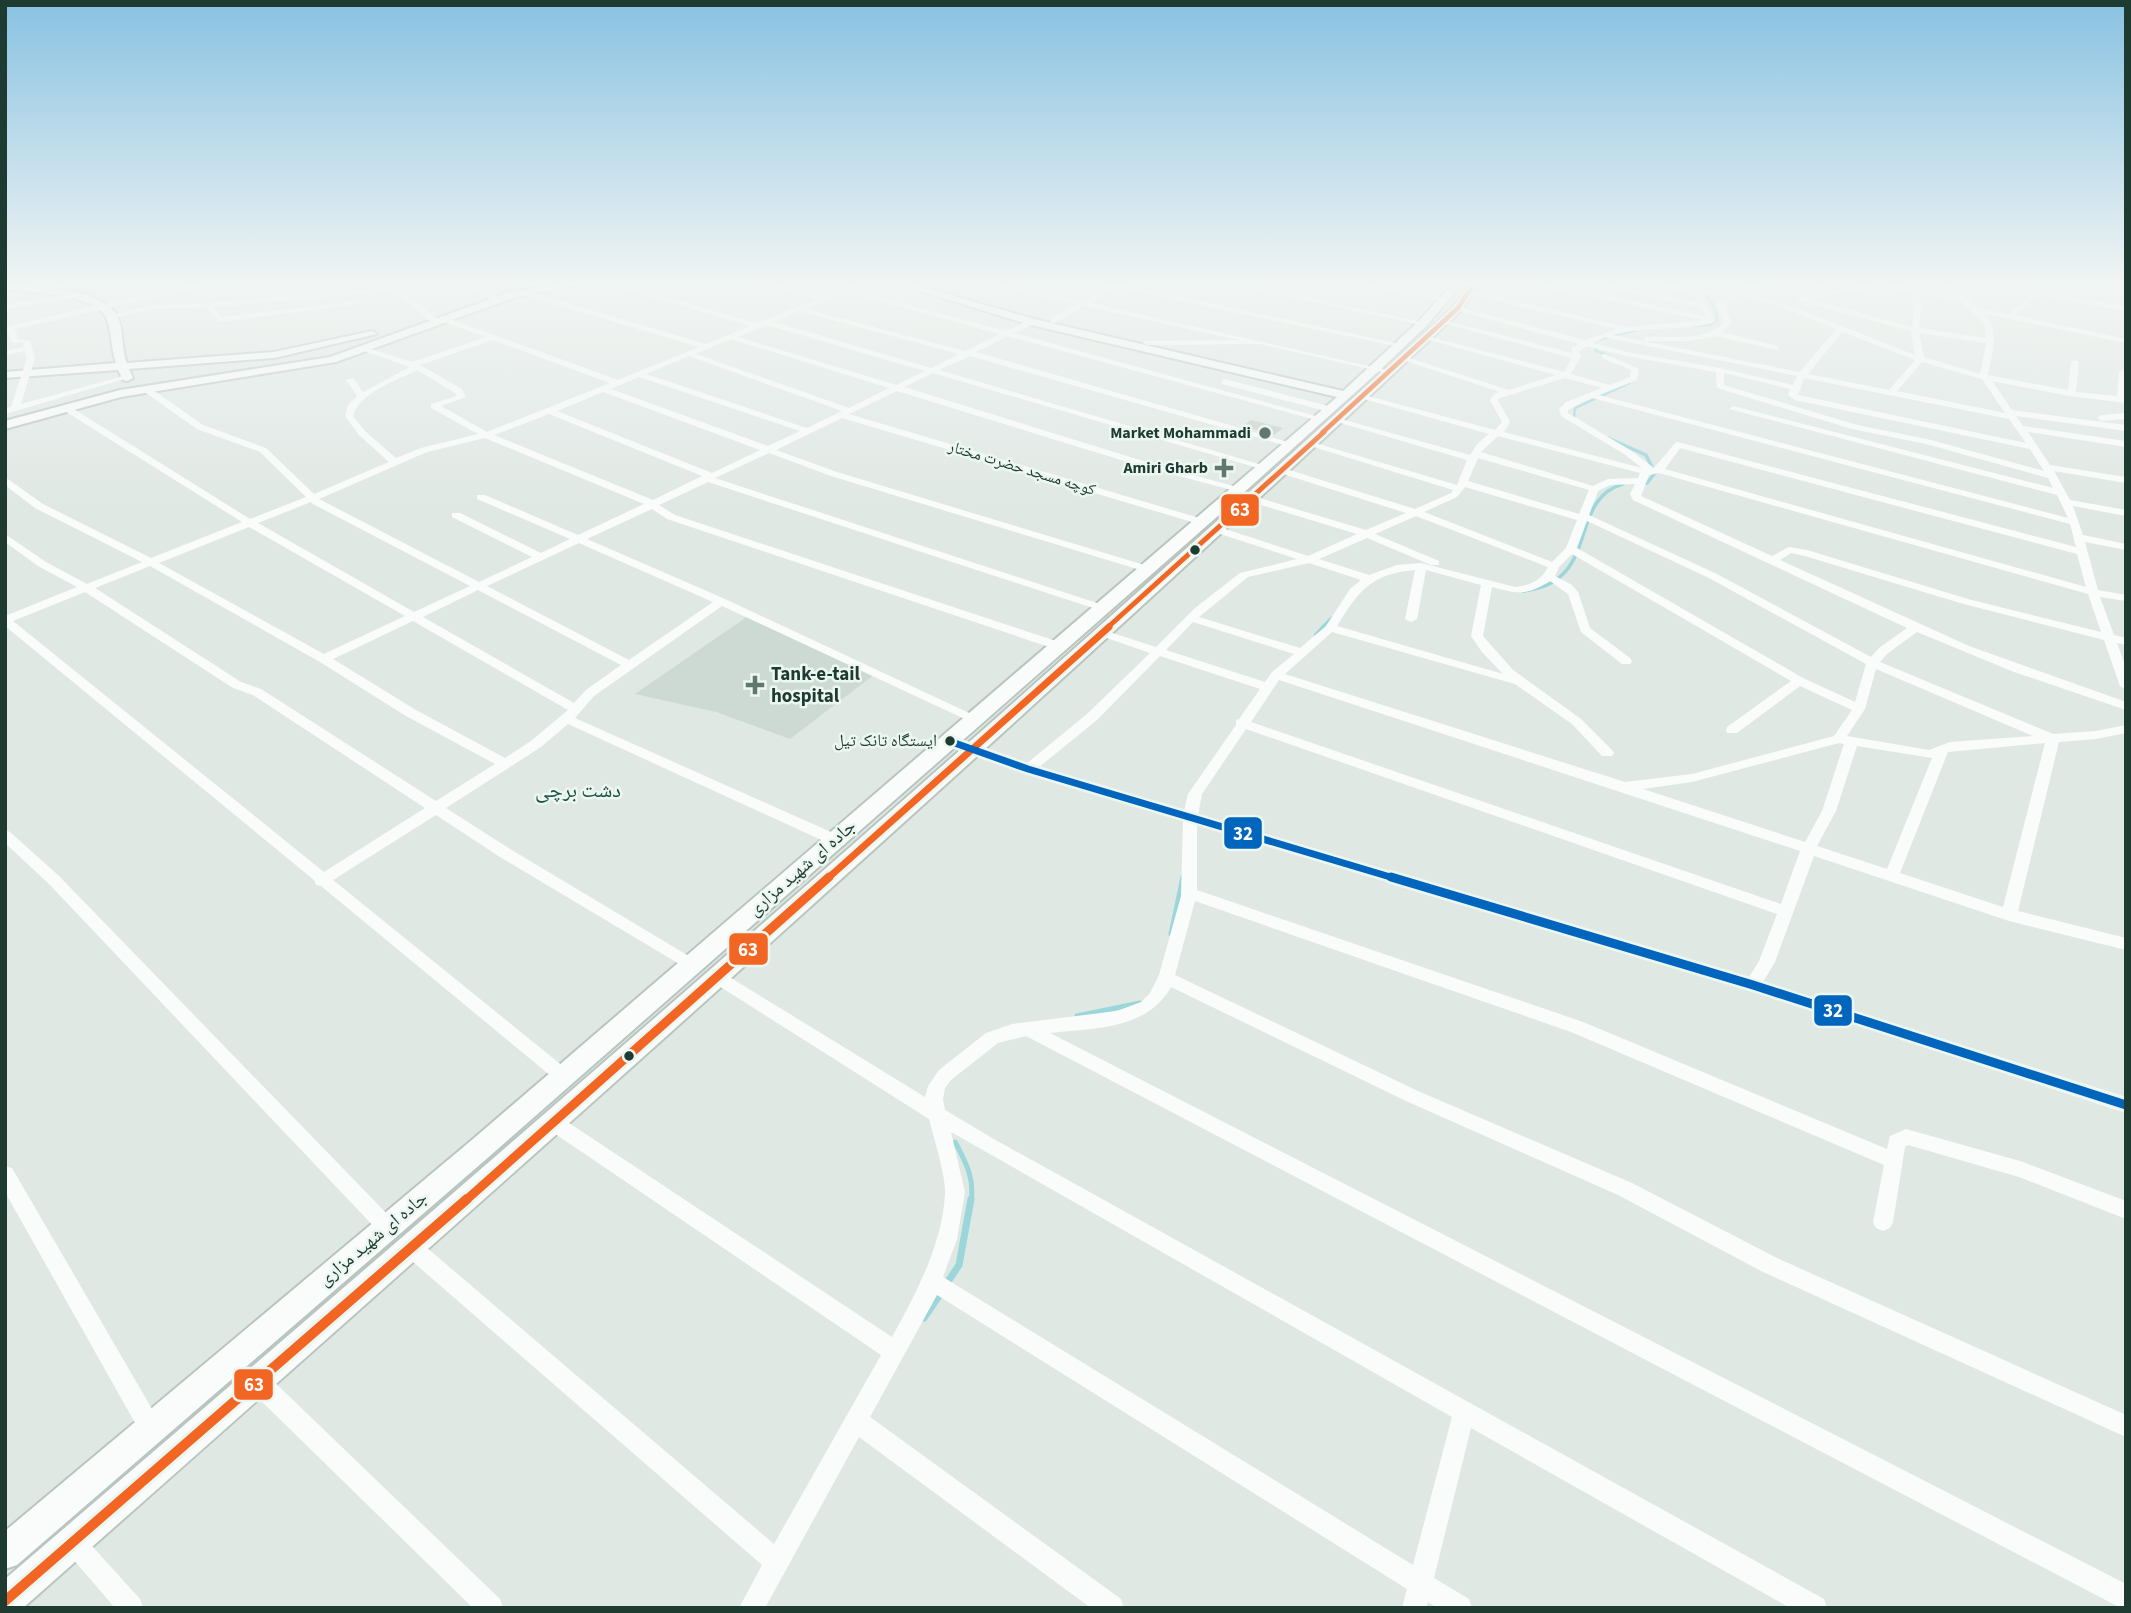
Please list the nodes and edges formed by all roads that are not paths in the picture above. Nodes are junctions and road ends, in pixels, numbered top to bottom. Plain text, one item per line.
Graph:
1 (31, 356) edge
2 (119, 356) edge
3 (258, 356) edge
4 (336, 356) edge
5 (387, 356) edge
6 (440, 356) edge
7 (545, 356) edge
8 (684, 356) edge
9 (696, 356) edge
10 (794, 356) edge
11 (889, 356) edge
12 (964, 356) edge
13 (977, 356) edge
14 (1121, 356) edge
15 (1132, 356) edge
16 (1159, 356) edge
17 (1191, 356) edge
18 (1360, 356) edge
19 (1376, 356) edge
20 (1398, 356) edge
21 (1538, 356) edge
22 (1610, 356) edge
23 (1637, 356) edge
24 (1706, 356) edge
25 (1818, 356) edge
26 (1912, 356) edge
27 (1989, 356) edge
28 (1577, 357) edge
29 (1920, 359) junction
30 (1393, 361) junction
31 (2075, 362) dead end
32 (414, 366) junction
33 (935, 369) junction
34 (1720, 370) junction
35 (126, 372) junction
36 (2123, 372) dead end
37 (27, 373) junction
38 (638, 374) junction
39 (5, 375) edge
40 (1566, 375) junction
41 (1801, 376) junction
42 (1984, 376) junction
43 (350, 380) dead end
44 (618, 383) junction
45 (898, 388) junction
46 (1613, 388) junction
47 (1795, 388) junction
48 (146, 389) junction
49 (603, 389) junction
50 (2072, 391) junction
51 (130, 393) junction
52 (1511, 393) junction
53 (1891, 393) junction
54 (1590, 395) junction
55 (362, 396) junction
56 (2123, 399) edge
57 (1341, 405) junction
58 (66, 408) junction
59 (10, 409) edge
60 (1733, 409) dead end
61 (549, 411) junction
62 (846, 413) junction
63 (2010, 414) junction
64 (2126, 416) edge
65 (2072, 420) junction
66 (5, 425) edge
67 (2126, 428) edge
68 (2023, 429) junction
69 (807, 431) junction
70 (1498, 433) junction
71 (486, 435) junction
72 (1301, 444) junction
73 (2126, 444) edge
74 (2033, 447) junction
75 (765, 450) junction
76 (1475, 457) junction
77 (394, 462) junction
78 (1274, 469) junction
79 (2050, 471) junction
80 (1650, 473) junction
81 (708, 477) junction
82 (5, 480) edge
83 (2126, 480) edge
84 (1462, 486) junction
85 (1594, 489) junction
86 (1245, 494) junction
87 (481, 497) dead end
88 (312, 498) junction
89 (2064, 498) junction
90 (650, 503) junction
91 (1418, 513) junction
92 (2126, 513) edge
93 (456, 515) dead end
94 (1583, 517) junction
95 (2072, 522) junction
96 (250, 523) junction
97 (1210, 526) junction
98 (1367, 534) junction
99 (5, 537) edge
100 (2077, 537) junction
101 (577, 538) junction
102 (2126, 547) edge
103 (1571, 549) junction
104 (2081, 552) junction
105 (540, 556) junction
106 (1774, 559) junction
107 (1308, 560) junction
108 (150, 562) junction
109 (1421, 566) junction
110 (1147, 569) junction
111 (1552, 572) junction
112 (1461, 575) junction
113 (1369, 579) junction
114 (1487, 583) junction
115 (477, 586) junction
116 (87, 588) junction
117 (2093, 592) junction
118 (2126, 598) edge
119 (721, 601) junction
120 (1102, 608) junction
121 (415, 616) junction
122 (1191, 618) junction
123 (1411, 619) dead end
124 (5, 620) edge
125 (1330, 628) junction
126 (1915, 628) junction
127 (1102, 633) junction
128 (2108, 639) junction
129 (2126, 642) edge
130 (1058, 646) junction
131 (1157, 651) junction
132 (1300, 652) junction
133 (324, 659) junction
134 (1626, 661) dead end
135 (1872, 663) junction
136 (628, 664) junction
137 (1271, 681) junction
138 (1516, 681) junction
139 (1799, 681) junction
140 (2126, 686) edge
141 (2126, 706) edge
142 (1859, 709) junction
143 (571, 714) junction
144 (974, 718) junction
145 (1241, 723) junction
146 (2126, 729) edge
147 (1732, 730) dead end
148 (2053, 739) junction
149 (949, 741) junction
150 (1845, 741) junction
151 (971, 750) junction
152 (1941, 751) junction
153 (1607, 753) dead end
154 (504, 763) junction
155 (1028, 769) junction
156 (1624, 787) junction
157 (436, 809) junction
158 (1188, 815) junction
159 (5, 835) edge
160 (835, 840) junction
161 (1809, 848) junction
162 (1892, 875) junction
163 (321, 881) junction
164 (1189, 893) junction
165 (1787, 912) junction
166 (2009, 915) junction
167 (2126, 944) edge
168 (691, 965) junction
169 (717, 977) junction
170 (1169, 979) junction
171 (1753, 985) junction
172 (1028, 1029) junction
173 (563, 1076) junction
174 (2126, 1105) edge
175 (937, 1115) junction
176 (554, 1123) junction
177 (1892, 1160) junction
178 (5, 1174) edge
179 (2126, 1210) edge
180 (1883, 1222) dead end
181 (387, 1227) junction
182 (412, 1248) junction
183 (932, 1281) junction
184 (896, 1352) junction
185 (259, 1383) junction
186 (1464, 1412) junction
187 (858, 1422) junction
188 (2126, 1426) edge
189 (151, 1429) junction
190 (75, 1544) junction
191 (5, 1553) edge
192 (777, 1563) junction
193 (1422, 1582) junction
194 (2126, 1597) edge
195 (5, 1601) edge
196 (756, 1605) edge
197 (131, 1608) edge
198 (491, 1608) edge
199 (1112, 1608) edge
200 (1414, 1608) edge
201 (1460, 1608) edge
202 (1815, 1608) edge

1 - 37 street
2 - 35 main road
3 - 35 main road
4 - 48 main road
5 - 32 street
6 - 32 street
7 - 44 street
8 - 38 street
9 - 62 street, کوچه مسجد حضرت مختار
10 - 45 street
11 - 33 street
12 - 33 street
13 - 72 street
14 - 57 street
15 - 57 street
16 - 57 main road
17 - 57 main road
18 - 30 street
19 - 30 street
20 - 30 main road
21 - 40 street
22 - 46 street
23 - 34 street
24 - 41 street
25 - 41 street
26 - 29 street
27 - 42 street
28 - 40 street
29 - 42 street
29 - 53 street
30 - 52 street
30 - 57 main road
31 - 50 street
32 - 55 street
32 - 71 street
33 - 45 street
33 - 78 street
34 - 47 street
34 - 79 street
35 - 37 main road
35 - 51 main road
35 - 59 street
36 - 56 street
37 - 39 main road
37 - 59 street
38 - 44 street
38 - 69 street
40 - 46 street
40 - 52 street
41 - 47 street
41 - 53 street
42 - 50 street
42 - 63 street
43 - 55 street
44 - 49 street
45 - 62 street
45 - 86 street
46 - 54 street
47 - 74 street
48 - 51 main road
48 - 88 street
49 - 61 street
49 - 75 street
50 - 56 street
51 - 58 main road
52 - 70 street
53 - 63 street
54 - 80 street
54 - 95 street
55 - 77 street
57 - 70 street
57 - 72 main road
57 - 76 street
58 - 66 main road
58 - 96 street
60 - 89 street
61 - 71 street
61 - 81 street
62 - 69 street
62 - 97 street, کوچه مسجد حضرت مختار
63 - 65 street
63 - 68 street
64 - 65 street
65 - 67 street
68 - 73 street
68 - 74 street
69 - 75 street
70 - 76 street
70 - 80 street
71 - 77 street
71 - 90 street
72 - 78 main road
72 - 84 street
74 - 79 street
75 - 81 street
75 - 110 street
76 - 84 street
76 - 85 street
77 - 88 street
78 - 86 main road
78 - 91 street
79 - 83 street
79 - 89 street
80 - 85 street
80 - 104 street
80 - 106 street
80 - 117 street
81 - 90 street
81 - 120 street
82 - 108 street
84 - 91 street
84 - 94 street
85 - 94 street
86 - 97 main road
86 - 98 street
87 - 101 street
88 - 96 street
88 - 115 street
89 - 92 street
89 - 95 street
90 - 101 street
90 - 130 street
91 - 98 street
91 - 111 street
93 - 105 street
94 - 103 street
94 - 135 street
95 - 100 street
96 - 108 street
96 - 121 street
97 - 107 street, کوچه مسجد حضرت مختار
97 - 110 main road, جاده ای شهید مزاری
97 - 127 main road
98 - 107 street
98 - 112 street
99 - 116 street
100 - 102 street
100 - 104 street
101 - 105 street
101 - 119 street
103 - 111 street
103 - 139 street
104 - 117 street
105 - 115 street
106 - 126 street
106 - 128 street
107 - 113 street, کوچه مسجد حضرت مختار
107 - 122 street
108 - 116 street
108 - 133 street
109 - 112 street
109 - 113 street
109 - 123 street
110 - 120 main road, جاده ای شهید مزاری
111 - 114 street
111 - 134 street
112 - 114 street
113 - 125 street
114 - 138 street
115 - 121 street
115 - 136 street
116 - 124 street
116 - 157 street
117 - 118 street
117 - 128 street
119 - 136 street
119 - 144 street
120 - 130 main road, جاده ای شهید مزاری
121 - 133 street
121 - 143 street
122 - 131 street
122 - 132 street
124 - 163 street
125 - 132 street
125 - 138 street
126 - 135 street
126 - 141 street
127 - 131 street
127 - 151 main road
128 - 129 street
128 - 140 street
130 - 144 main road, جاده ای شهید مزاری
131 - 137 street
131 - 155 street
132 - 137 street
133 - 154 street
135 - 142 street
135 - 148 street
136 - 143 street
137 - 145 street
137 - 156 street
138 - 153 street
139 - 142 street
139 - 147 street
142 - 150 street
143 - 154 street
143 - 160 street
144 - 149 main road, جاده ای شهید مزاری
145 - 158 street
145 - 165 street
146 - 148 street
148 - 152 street
148 - 166 street
149 - 151 street
149 - 160 main road, جاده ای شهید مزاری
150 - 152 street
150 - 156 street
150 - 161 street
151 - 155 street
151 - 169 main road
152 - 162 street
154 - 157 street
155 - 158 street
156 - 161 street
157 - 163 street
157 - 168 street
158 - 164 street
158 - 171 street
159 - 181 street
160 - 168 main road, جاده ای شهید مزاری
161 - 162 street
161 - 165 street
162 - 166 street
163 - 173 street
164 - 170 street
164 - 177 street
165 - 171 street
166 - 167 street
168 - 173 main road, جاده ای شهید مزاری
169 - 175 street
169 - 176 main road
170 - 172 street
170 - 188 street
171 - 174 street
172 - 175 street
172 - 194 street
173 - 181 main road, جاده ای شهید مزاری
175 - 183 street
175 - 186 street
176 - 182 main road
176 - 184 street
177 - 179 street
177 - 180 street
178 - 189 street
181 - 189 main road, جاده ای شهید مزاری
182 - 185 main road
182 - 192 street
183 - 184 street
183 - 193 street
184 - 187 street
185 - 190 main road
185 - 198 street
186 - 193 street
186 - 202 street
187 - 192 street
187 - 199 street
189 - 191 main road, جاده ای شهید مزاری
190 - 195 main road
190 - 197 street
192 - 196 street
193 - 200 street
193 - 201 street

